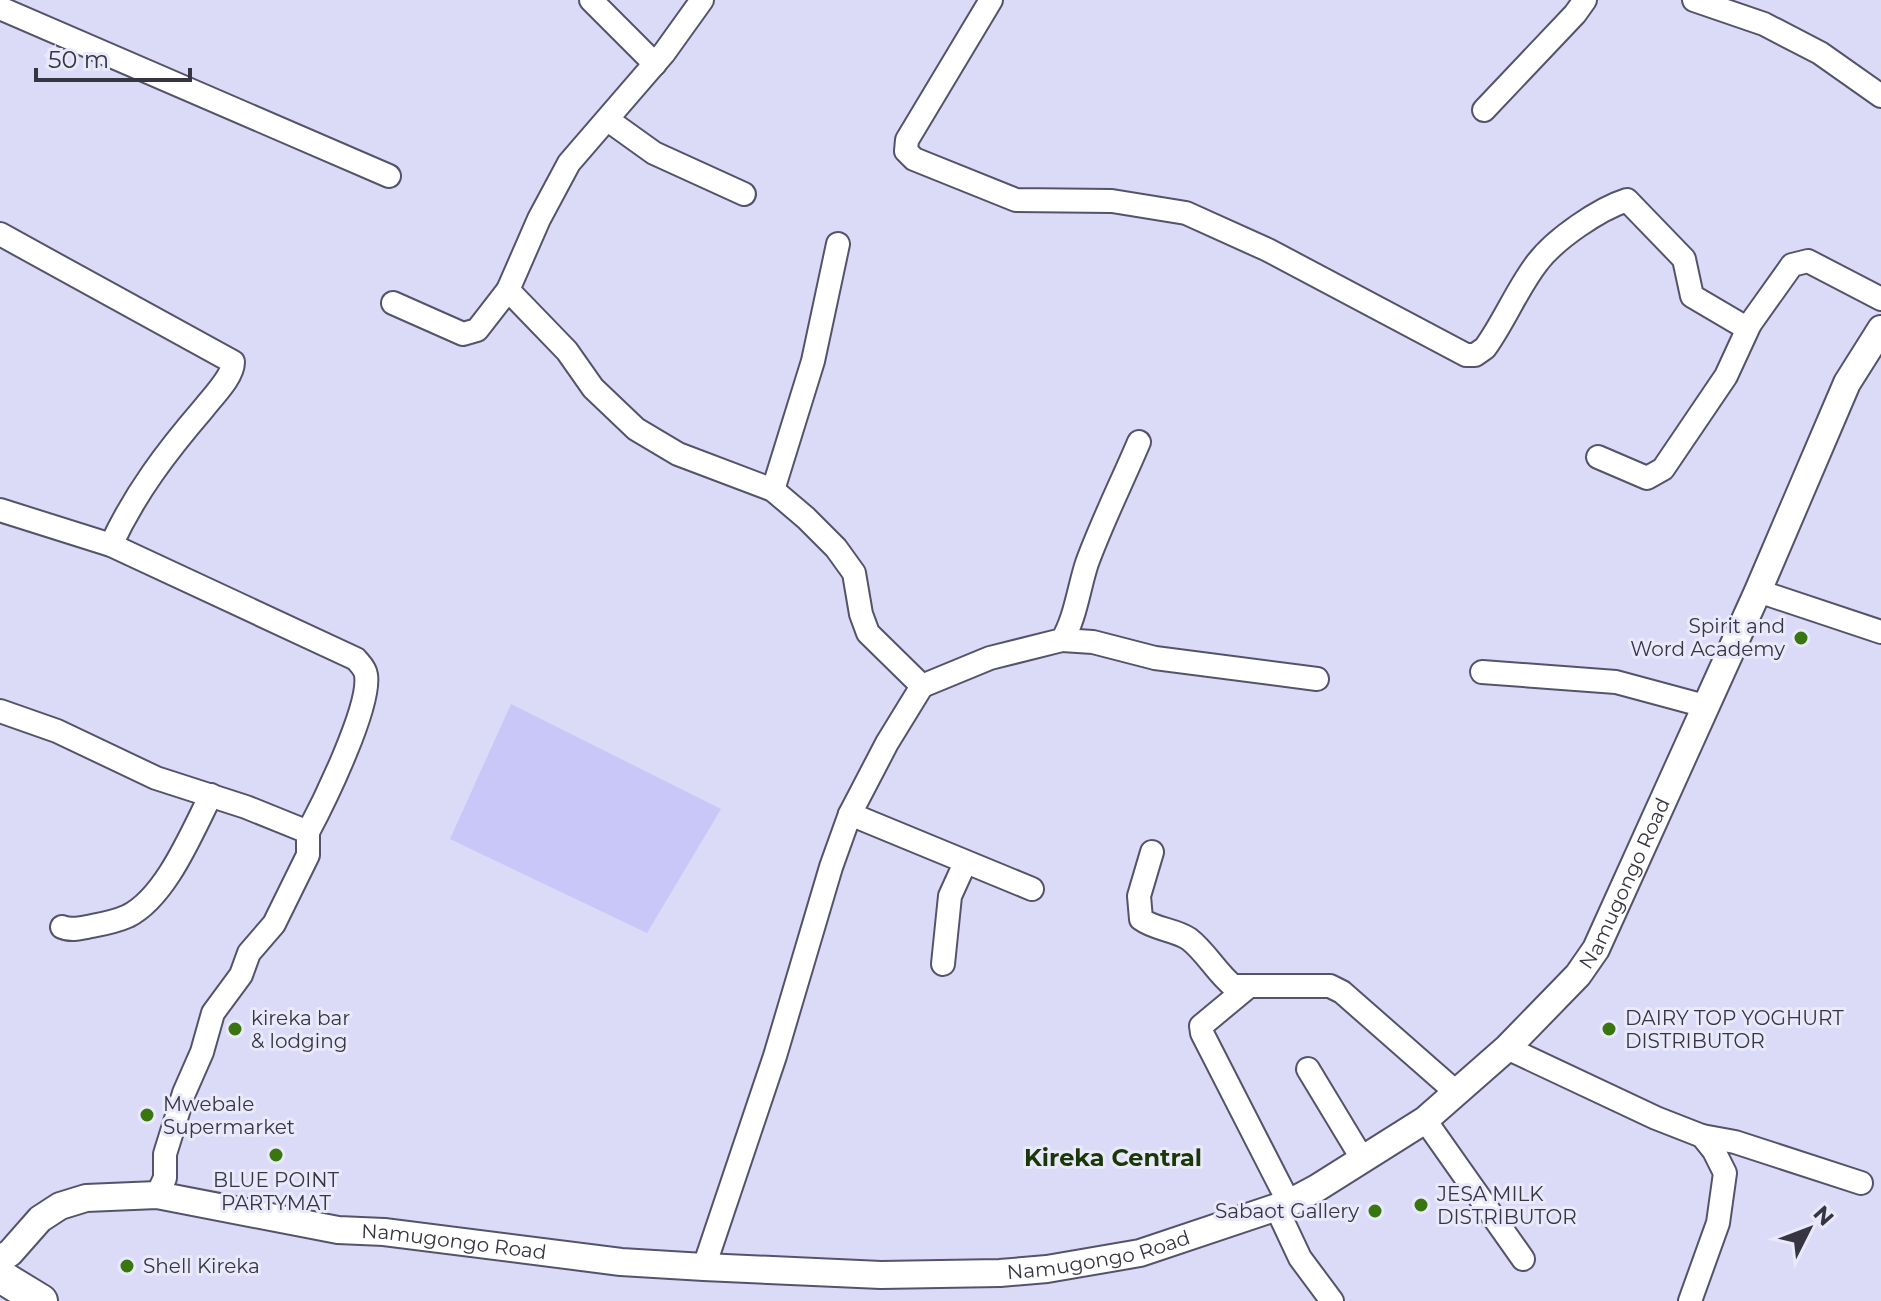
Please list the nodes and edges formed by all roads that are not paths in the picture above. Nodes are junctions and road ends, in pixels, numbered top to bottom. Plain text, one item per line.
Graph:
1 (591, 0) edge
2 (702, 0) edge
3 (991, 0) edge
4 (1585, 0) edge
5 (1694, 0) edge
6 (0, 8) edge
7 (655, 64) junction
8 (1881, 96) edge
9 (1484, 110) dead end
10 (608, 120) junction
11 (389, 176) dead end
12 (744, 194) dead end
13 (0, 234) edge
14 (838, 244) dead end
15 (508, 290) junction
16 (1881, 299) edge
17 (393, 303) dead end
18 (1750, 324) junction
19 (1881, 329) edge
20 (1139, 442) dead end
21 (1598, 457) dead end
22 (773, 490) junction
23 (0, 510) edge
24 (111, 545) junction
25 (1758, 591) junction
26 (1881, 632) edge
27 (1062, 640) junction
28 (1482, 672) dead end
29 (1317, 679) dead end
30 (922, 686) junction
31 (1705, 706) junction
32 (0, 711) edge
33 (211, 795) junction
34 (850, 814) junction
35 (308, 832) junction
36 (1152, 852) dead end
37 (965, 863) junction
38 (1032, 889) dead end
39 (62, 927) dead end
40 (943, 964) dead end
41 (1248, 987) junction
42 (1507, 1048) junction
43 (1308, 1069) dead end
44 (1457, 1093) junction
45 (1425, 1120) junction
46 (1702, 1136) junction
47 (1363, 1160) junction
48 (1861, 1183) dead end
49 (157, 1195) junction
50 (1282, 1205) junction
51 (0, 1259) edge
52 (1523, 1259) dead end
53 (704, 1267) junction
54 (0, 1276) edge
55 (41, 1301) edge
56 (1332, 1301) edge
57 (1690, 1301) edge

1 - 7 street
2 - 7 street
3 - 18 street
4 - 9 street
5 - 8 street
6 - 11 street
7 - 10 street
10 - 12 street
10 - 15 street
13 - 24 street
14 - 22 street
15 - 17 street
15 - 22 street
16 - 18 street
18 - 21 street
19 - 25 main road, Namugongo Road
20 - 27 street
22 - 30 street
23 - 24 street
24 - 35 street
25 - 26 street
25 - 31 main road, Namugongo Road
27 - 29 street
27 - 30 street
28 - 31 street
30 - 34 street
31 - 42 main road, Namugongo Road
32 - 33 street
33 - 35 street
33 - 39 street
34 - 37 street
34 - 53 street
35 - 49 street
36 - 41 street
37 - 38 street
37 - 40 street
41 - 44 street
41 - 50 street
42 - 44 main road, Namugongo Road
42 - 46 street
43 - 47 street
44 - 45 main road, Namugongo Road
45 - 47 main road, Namugongo Road
45 - 52 street
46 - 48 street
46 - 57 street
47 - 50 main road, Namugongo Road
49 - 51 main road, Namugongo Road
49 - 53 main road, Namugongo Road
50 - 53 main road, Namugongo Road
50 - 56 street
54 - 55 highway

